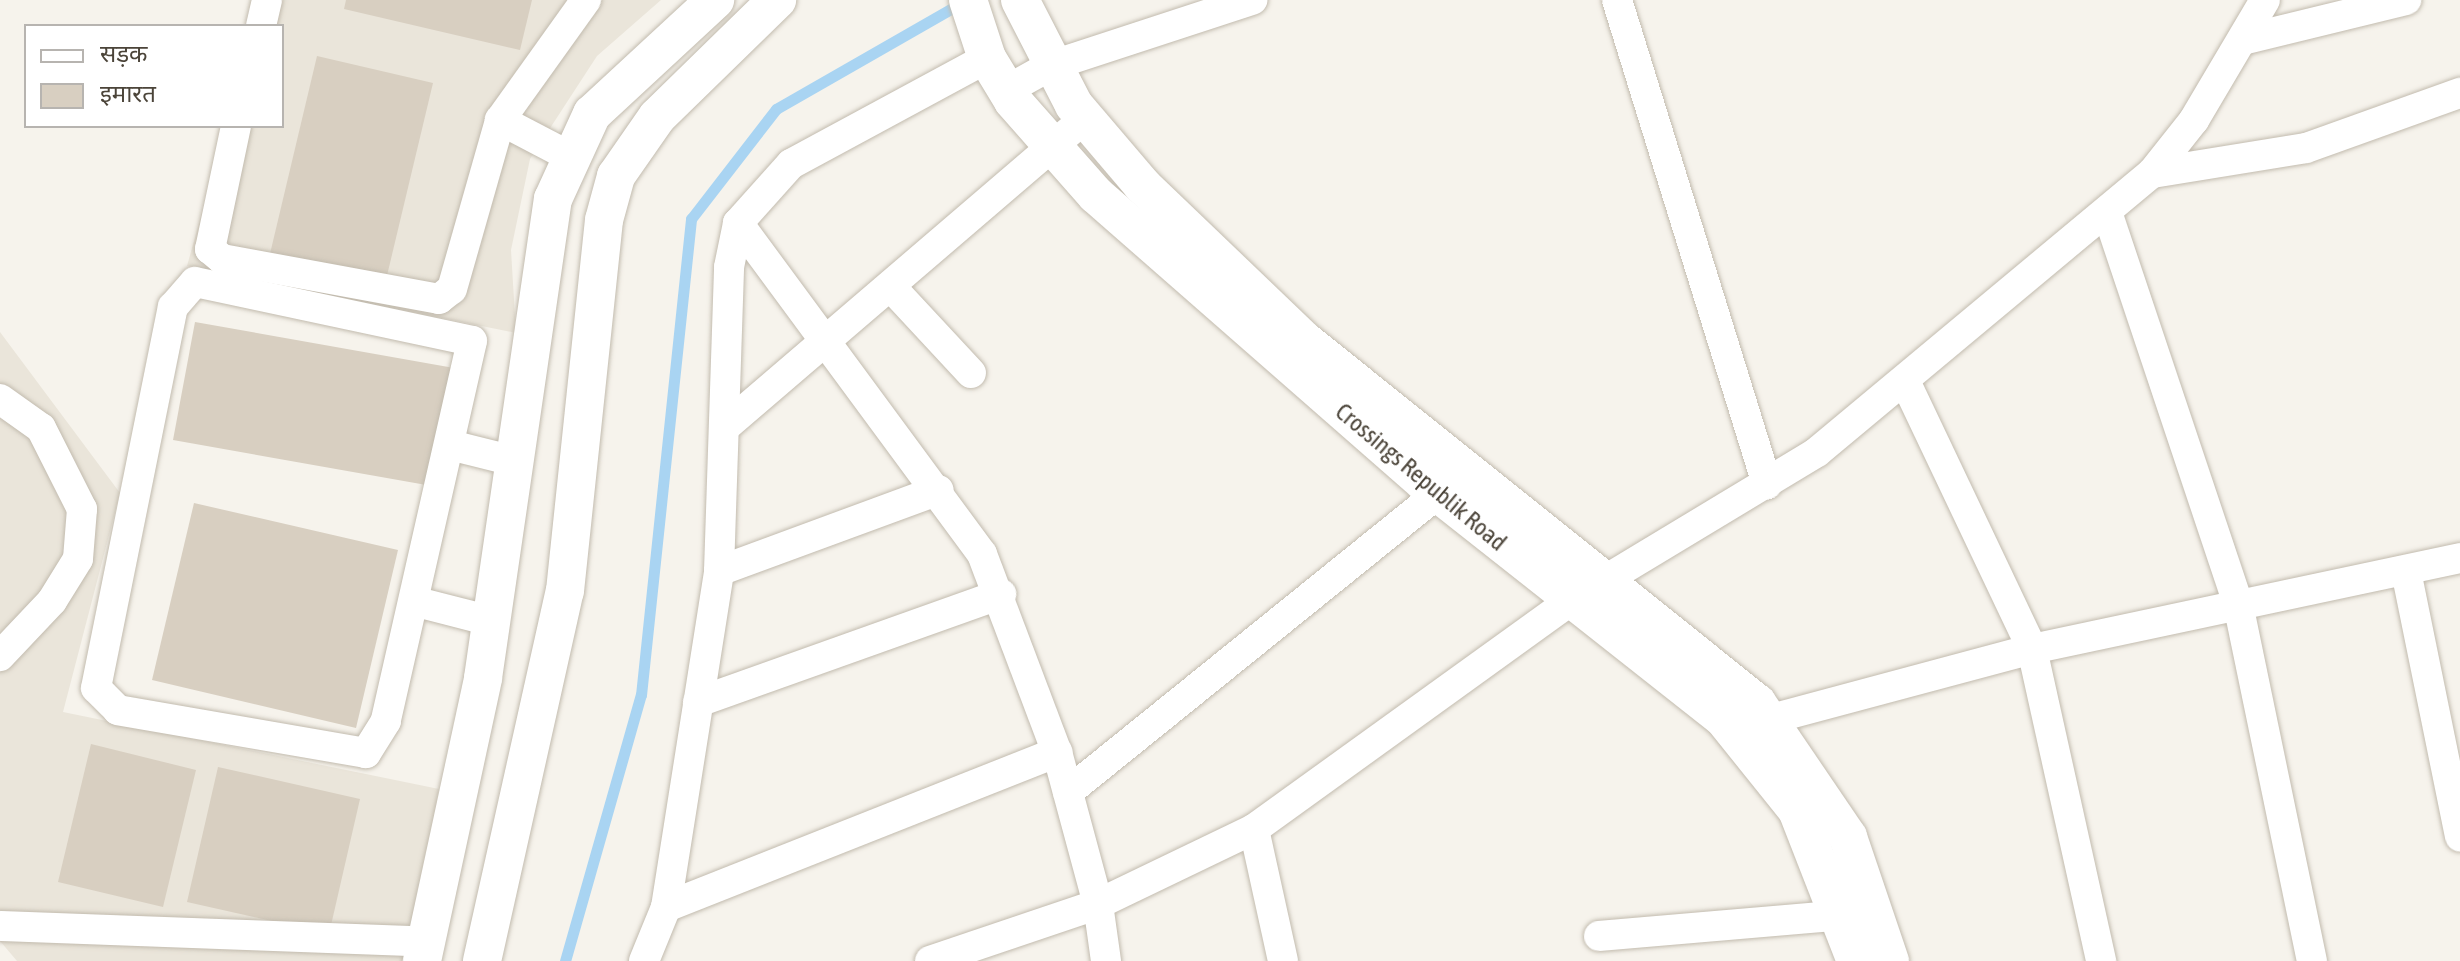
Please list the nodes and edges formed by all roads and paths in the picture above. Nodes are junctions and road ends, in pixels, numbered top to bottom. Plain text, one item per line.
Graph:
1 (267, 0) edge
2 (586, 0) edge
3 (715, 0) edge
4 (777, 0) edge
5 (1252, 0) edge
6 (1617, 0) edge
7 (2265, 0) edge
8 (2406, 0) edge
9 (1023, 10) edge
10 (261, 24) edge
11 (978, 30) edge
12 (2246, 39) junction
13 (1050, 66) junction
14 (1007, 90) junction
15 (2460, 93) edge
16 (1085, 118) junction
17 (500, 120) junction
18 (236, 128) edge
19 (1051, 145) junction
20 (567, 155) junction
21 (2152, 173) junction
22 (2107, 212) junction
23 (738, 223) junction
24 (892, 288) junction
25 (830, 343) junction
26 (971, 373) dead end
27 (1905, 381) junction
28 (0, 399) edge
29 (726, 426) junction
30 (450, 445) junction
31 (514, 461) junction
32 (1467, 469) junction
33 (1767, 484) junction
34 (939, 490) junction
35 (1438, 494) junction
36 (2460, 558) edge
37 (719, 571) junction
38 (2406, 571) junction
39 (1605, 577) junction
40 (1001, 594) junction
41 (1572, 600) junction
42 (417, 602) junction
43 (2238, 604) junction
44 (491, 621) junction
45 (2032, 649) junction
46 (0, 656) edge
47 (698, 702) junction
48 (1771, 719) junction
49 (1057, 752) junction
50 (1068, 792) junction
51 (1254, 829) junction
52 (2460, 837) edge
53 (1098, 904) junction
54 (666, 907) junction
55 (1844, 915) junction
56 (0, 926) edge
57 (1599, 936) dead end
58 (426, 951) edge
59 (482, 961) edge
60 (644, 961) edge
61 (930, 961) edge
62 (1106, 961) edge
63 (1283, 961) edge
64 (1856, 961) edge
65 (1890, 961) edge
66 (2101, 961) edge
67 (2312, 961) edge

1 - 10 street
2 - 17 street
3 - 20 street
4 - 59 street
5 - 13 street
6 - 33 street
7 - 12 street
8 - 12 street
9 - 13 street
11 - 14 street, Crossings Republik Road
11 - 23 street
12 - 21 street
13 - 14 street
13 - 16 street
14 - 19 street, Crossings Republik Road
15 - 21 street
16 - 19 street
16 - 32 street
17 - 18 street
17 - 20 street
19 - 24 street
19 - 35 street, Crossings Republik Road
20 - 31 street
21 - 22 street
22 - 27 street
22 - 43 street
23 - 25 street
23 - 29 street
24 - 25 street
24 - 26 street
25 - 29 street
25 - 34 street
27 - 33 street
27 - 45 street
28 - 46 street
29 - 37 street
30 - 31 street
30 - 42 street
30 - 42 street
31 - 44 street
32 - 35 street
32 - 39 street
33 - 39 street
34 - 37 street
34 - 40 street
35 - 41 street, Crossings Republik Road
35 - 50 street
36 - 38 street
37 - 47 street
38 - 43 street
38 - 52 street
39 - 41 street
39 - 48 street
40 - 47 street
40 - 49 street
41 - 51 street
41 - 55 street, Crossings Republik Road
42 - 44 street
43 - 45 street
43 - 67 street
44 - 58 street
45 - 48 street
45 - 66 street
47 - 54 street
48 - 65 street
49 - 50 street
49 - 54 street
50 - 53 street
51 - 53 street
51 - 63 street
53 - 61 street
53 - 62 street
54 - 60 street
55 - 57 street
55 - 64 street, Crossings Republik Road
56 - 58 street

